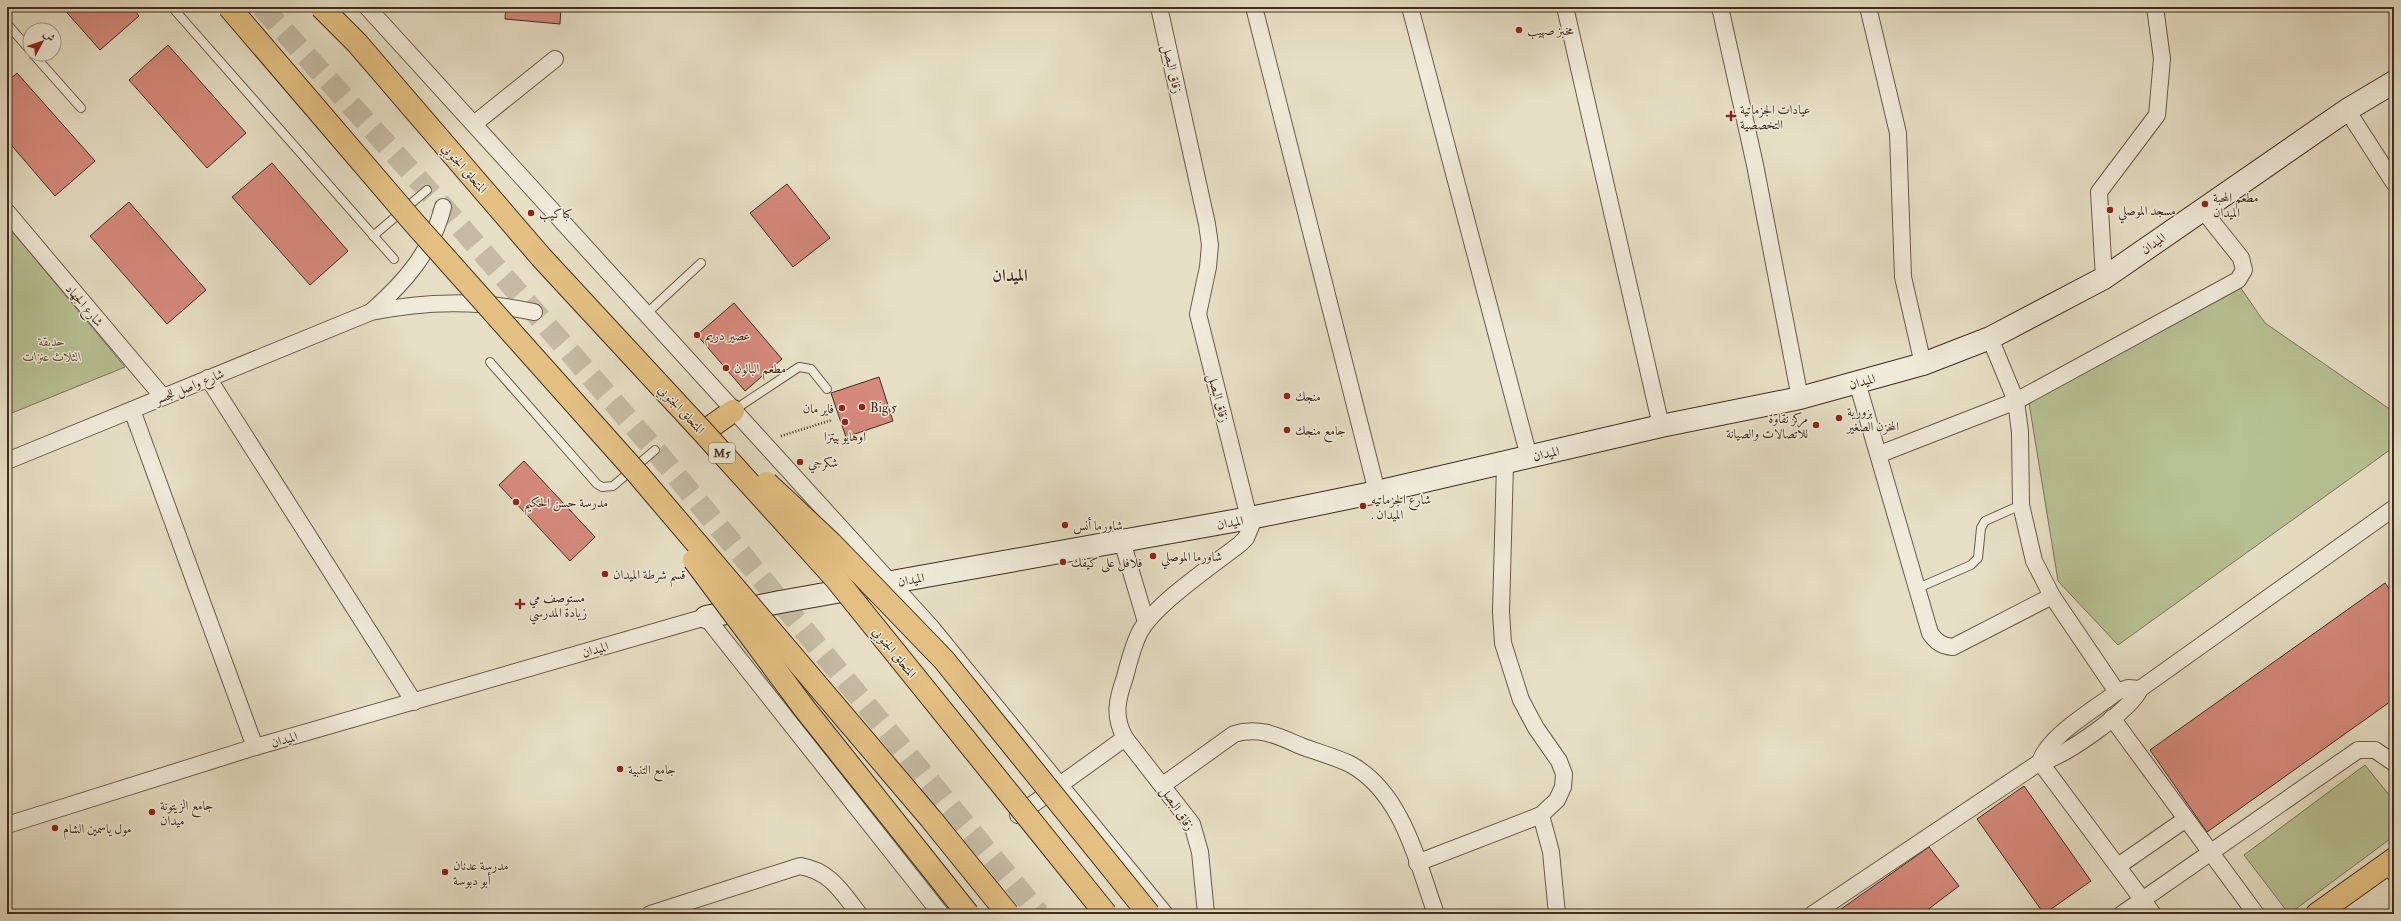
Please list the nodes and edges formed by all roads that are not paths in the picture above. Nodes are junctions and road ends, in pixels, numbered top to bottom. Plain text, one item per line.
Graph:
1 (172, 7) edge
2 (229, 7) edge
3 (321, 7) edge
4 (367, 7) edge
5 (1159, 7) edge
6 (1254, 7) edge
7 (1410, 7) edge
8 (1565, 7) edge
9 (1720, 7) edge
10 (1868, 7) edge
11 (2155, 7) edge
12 (7, 24) edge
13 (22, 41) edge
14 (555, 59) dead end
15 (40, 62) edge
16 (2394, 82) edge
17 (81, 108) dead end
18 (2347, 110) junction
19 (474, 124) junction
20 (2394, 183) edge
21 (427, 190) dead end
22 (443, 208) dead end
23 (2202, 209) junction
24 (7, 212) edge
25 (374, 236) junction
26 (394, 259) dead end
27 (701, 263) dead end
28 (2104, 278) junction
29 (371, 312) junction
30 (534, 312) dead end
31 (646, 314) junction
32 (1990, 338) junction
33 (490, 362) dead end
34 (1922, 364) junction
35 (208, 378) junction
36 (1857, 382) junction
37 (828, 389) dead end
38 (163, 397) junction
39 (1800, 398) junction
40 (2016, 401) junction
41 (132, 410) junction
42 (733, 411) junction
43 (1661, 426) junction
44 (706, 430) junction
45 (654, 450) dead end
46 (1880, 454) junction
47 (1529, 457) junction
48 (7, 461) edge
49 (1505, 464) junction
50 (636, 472) junction
51 (1377, 492) junction
52 (2021, 505) junction
53 (2394, 508) edge
54 (1250, 518) junction
55 (1122, 541) junction
56 (889, 583) junction
57 (1918, 588) junction
58 (2052, 596) junction
59 (706, 617) junction
60 (1146, 622) junction
61 (2140, 689) junction
62 (2116, 692) junction
63 (414, 702) junction
64 (2112, 718) junction
65 (1125, 738) junction
66 (255, 747) junction
67 (2040, 762) junction
68 (2394, 763) edge
69 (1060, 785) junction
70 (1163, 785) junction
71 (1018, 815) dead end
72 (1541, 815) junction
73 (2186, 819) junction
74 (7, 825) edge
75 (2210, 852) junction
76 (1417, 863) junction
77 (2118, 866) junction
78 (2391, 868) edge
79 (2142, 900) junction
80 (650, 914) edge
81 (859, 914) edge
82 (941, 914) edge
83 (968, 914) edge
84 (1008, 914) edge
85 (1106, 914) edge
86 (1149, 914) edge
87 (1165, 914) edge
88 (1206, 914) edge
89 (1436, 914) edge
90 (1557, 914) edge
91 (1813, 914) edge
92 (2122, 914) edge
93 (2153, 914) edge
94 (2256, 914) edge
95 (2317, 914) edge

1 - 25 lane
2 - 50 main road, bridge
3 - 44 main road, المتحلق الجنوبي / M5, bridge
4 - 19 street
5 - 54 street, زقاق البصل
6 - 51 street
7 - 47 street
8 - 43 street
9 - 39 street
10 - 34 street
11 - 28 street
12 - 13 lane
14 - 19 street
15 - 17 lane
16 - 18 street, الميدان
18 - 20 street
18 - 23 street, الميدان
19 - 31 street
21 - 25 lane
22 - 29 street, شارع واصل للجسر
23 - 28 street, الميدان
23 - 40 street
24 - 38 street, شارع الجهاد
25 - 26 lane
27 - 31 lane
28 - 32 street, الميدان
29 - 30 street, شارع واصل للجسر
29 - 35 street, شارع واصل للجسر
31 - 42 street
32 - 34 street, الميدان
32 - 40 street
33 - 45 lane
34 - 36 street, الميدان
35 - 38 street, شارع واصل للجسر
35 - 63 street
36 - 39 street, الميدان
36 - 46 street
37 - 42 lane
38 - 41 street, شارع واصل للجسر
39 - 43 street, الميدان
40 - 46 street
40 - 52 street
41 - 48 street, شارع واصل للجسر
41 - 66 street
42 - 44 main road
42 - 56 street
43 - 47 street, الميدان
44 - 85 main road, المتحلق الجنوبي / M5, bridge
44 - 86 main road, bridge
46 - 57 street
47 - 49 street, الميدان
49 - 51 street, الميدان
49 - 72 street
50 - 83 main road, bridge
50 - 84 main road, bridge
51 - 54 street, الميدان
52 - 57 lane
52 - 58 street
53 - 61 street
54 - 55 street, الميدان
54 - 60 street, زقاق البصل
55 - 56 street, الميدان
55 - 60 street
56 - 59 street, الميدان
56 - 69 street
57 - 58 street
58 - 62 street
59 - 63 street, الميدان
59 - 82 street
60 - 65 street, زقاق البصل
61 - 62 street
61 - 64 street
62 - 67 street
63 - 66 street, الميدان
64 - 67 street
64 - 73 street
65 - 69 street
65 - 70 street, زقاق البصل
66 - 74 street, الميدان
67 - 77 street
67 - 91 street
68 - 75 street
69 - 71 street
69 - 87 street
70 - 76 street
70 - 88 street, زقاق البصل
72 - 76 street
72 - 90 street
73 - 75 street
73 - 77 street
75 - 79 street
75 - 94 street
76 - 89 street
77 - 79 street
78 - 95 main road
79 - 92 street
79 - 93 street
80 - 81 street

